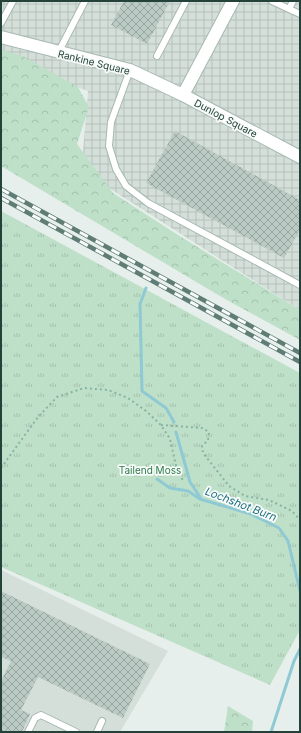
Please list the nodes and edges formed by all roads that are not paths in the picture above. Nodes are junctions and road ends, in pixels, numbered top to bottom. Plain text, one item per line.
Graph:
1 (12, 1) edge
2 (85, 1) edge
3 (186, 1) edge
4 (232, 1) edge
5 (272, 1) edge
6 (294, 1) edge
7 (289, 10) junction
8 (300, 14) edge
9 (1, 23) edge
10 (1, 38) edge
11 (58, 53) junction
12 (157, 56) dead end
13 (130, 70) junction
14 (183, 95) junction
15 (300, 158) edge
16 (300, 285) edge
17 (102, 721) dead end
18 (28, 732) edge
19 (76, 732) edge
20 (97, 732) edge

1 - 9 lane
2 - 11 lane
3 - 12 lane
4 - 14 street, Dunlop Square
5 - 7 lane
6 - 7 lane
7 - 8 lane
10 - 11 street, Rankine Square
11 - 13 street, Rankine Square
13 - 14 street, Rankine Square
13 - 16 lane
14 - 15 street, Dunlop Square
17 - 20 lane
18 - 19 lane

